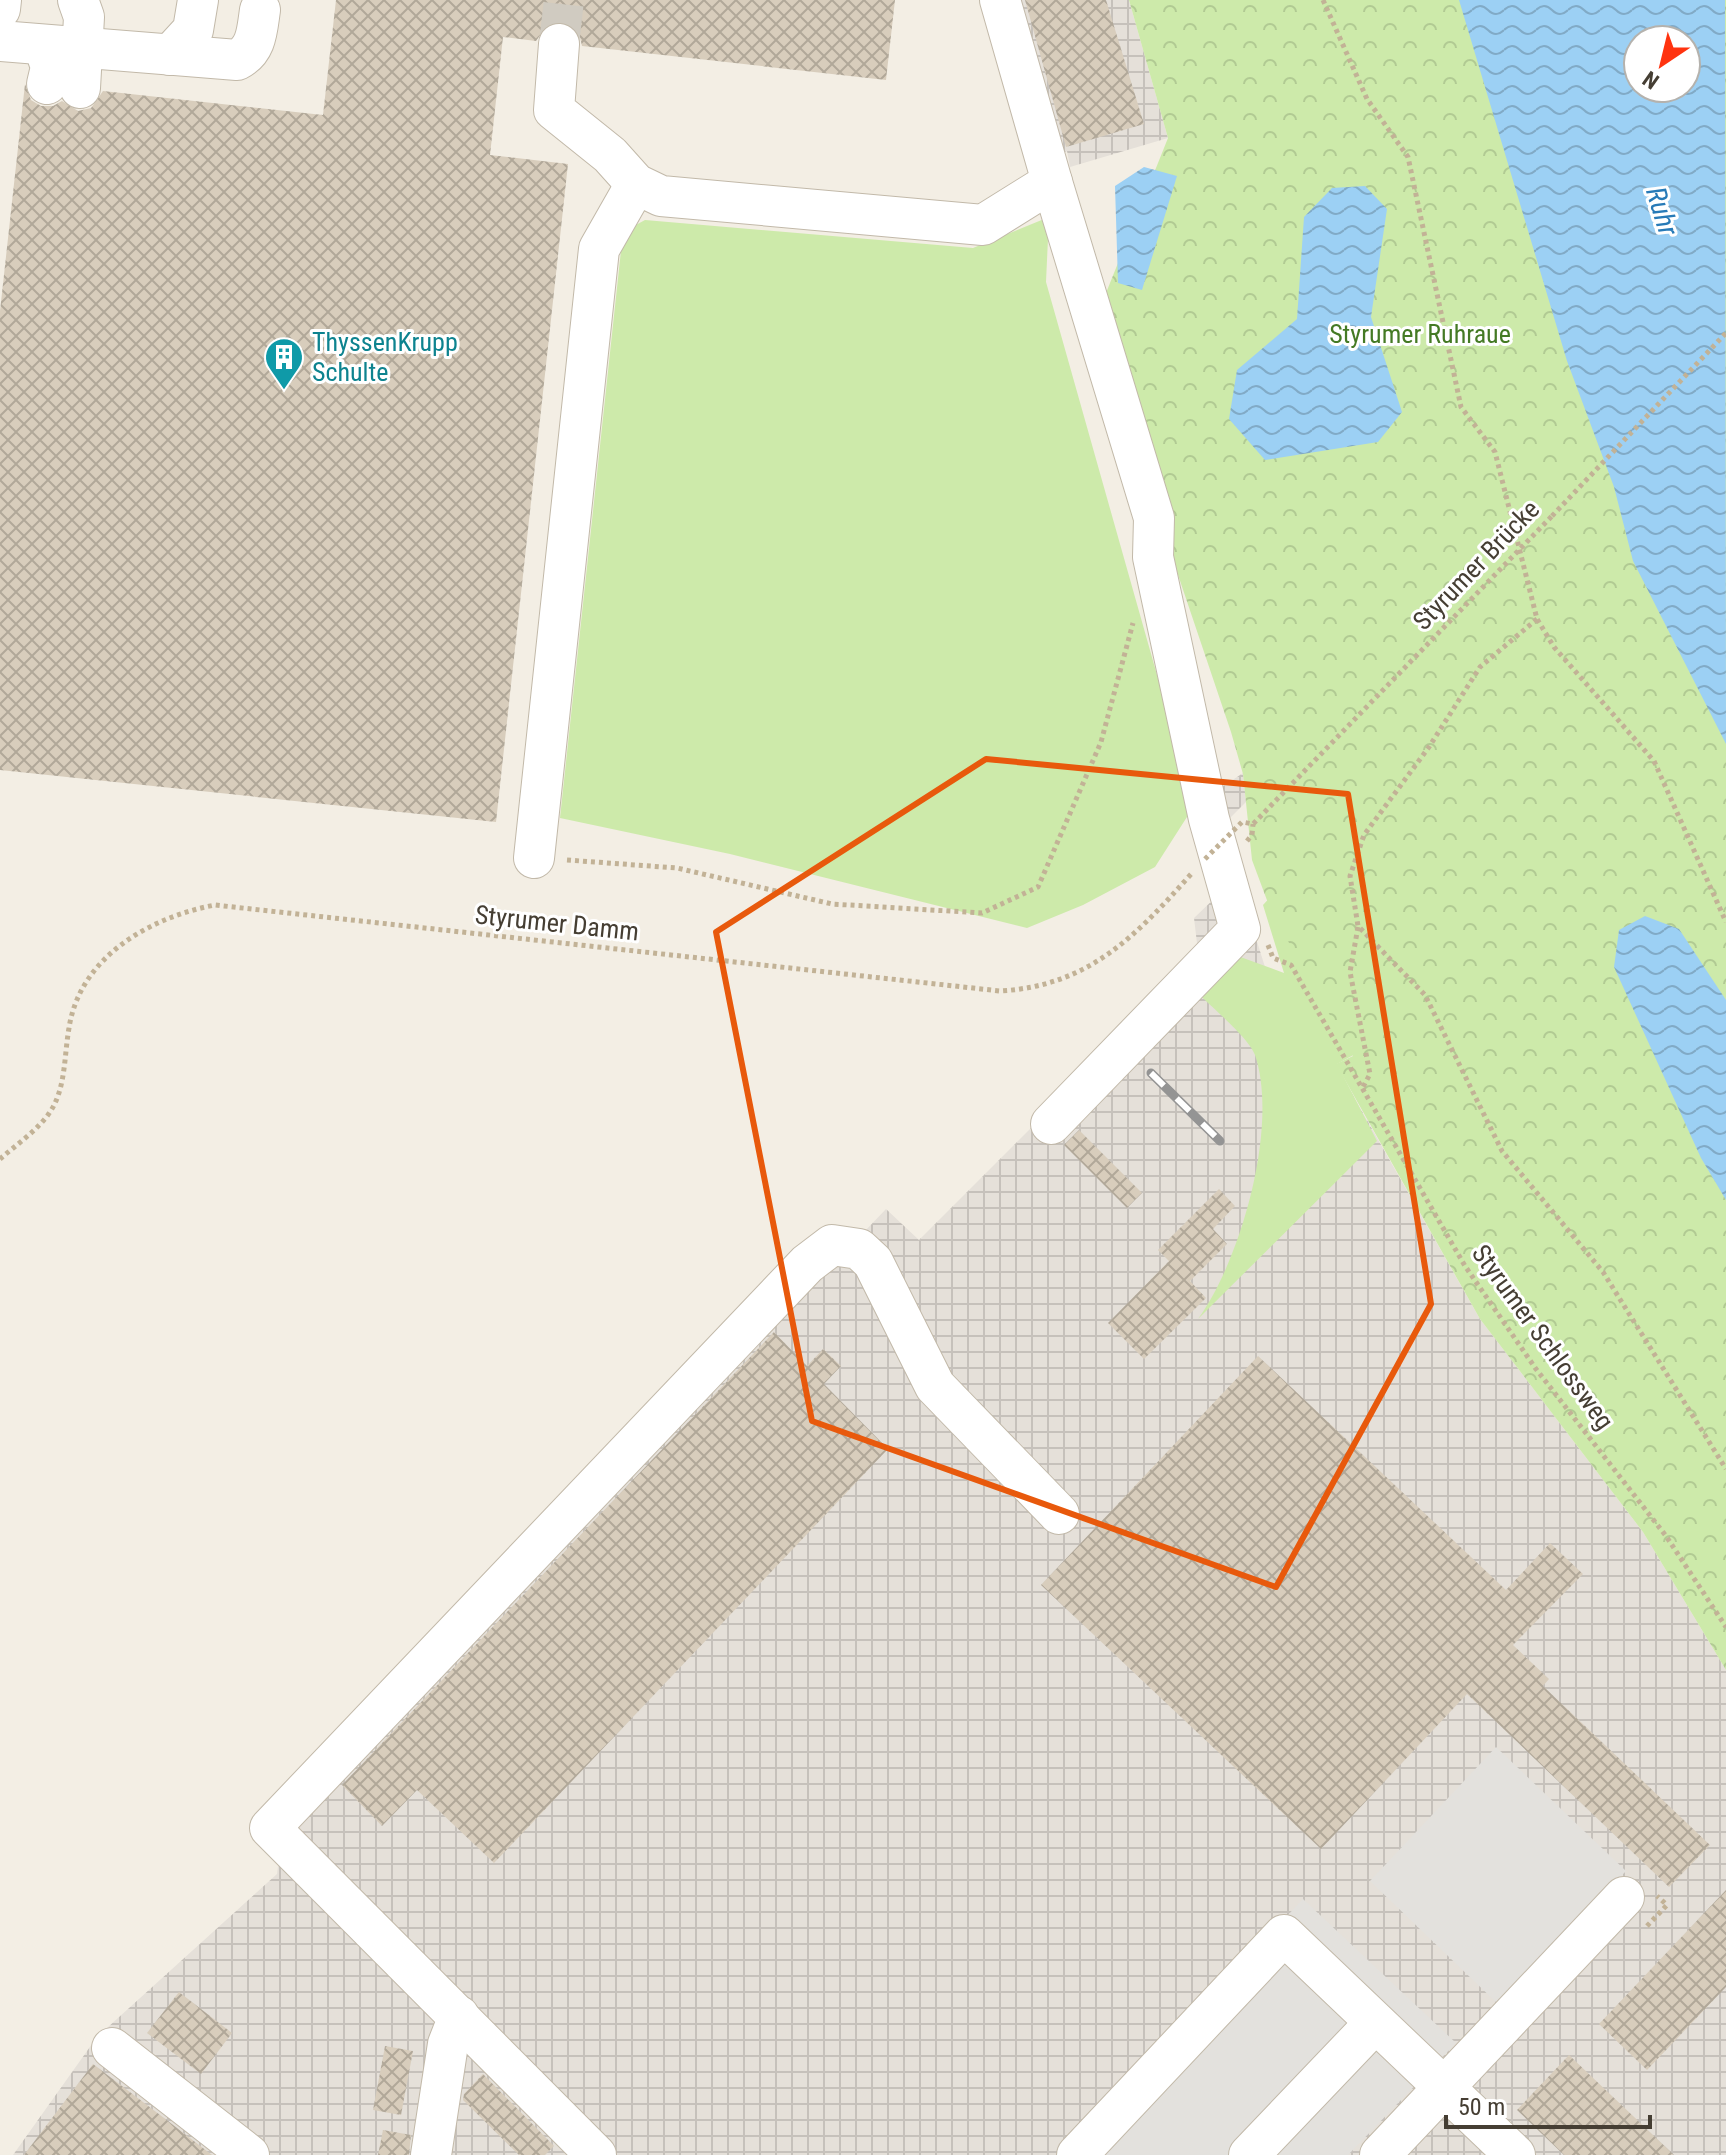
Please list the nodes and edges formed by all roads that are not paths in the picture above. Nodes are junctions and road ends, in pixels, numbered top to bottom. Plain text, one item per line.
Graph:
1 (1, 0) edge
2 (78, 0) edge
3 (198, 0) edge
4 (1000, 0) edge
5 (0, 9) edge
6 (260, 10) dead end
7 (0, 41) edge
8 (559, 44) tunnel mouth
9 (84, 49) junction
10 (170, 55) junction
11 (1052, 182) junction
12 (636, 184) junction
13 (534, 858) road end
14 (1051, 1124) dead end
15 (1059, 1514) dead end
16 (1624, 1897) dead end
17 (459, 2016) junction
18 (1374, 2024) junction
19 (112, 2048) dead end
20 (1444, 2087) junction
21 (249, 2155) edge
22 (431, 2155) edge
23 (596, 2155) edge
24 (1077, 2155) edge
25 (1249, 2155) edge
26 (1380, 2155) edge
27 (1515, 2155) edge

1 - 5 lane
2 - 9 lane
3 - 10 lane
4 - 11 lane
6 - 10 lane
7 - 9 lane
8 - 12 lane
9 - 10 lane
11 - 12 lane
11 - 14 lane
12 - 13 lane
15 - 17 lane
16 - 20 lane
17 - 22 lane
17 - 23 lane
18 - 20 lane
18 - 24 lane
18 - 25 lane
19 - 21 lane
20 - 26 lane
20 - 27 lane

